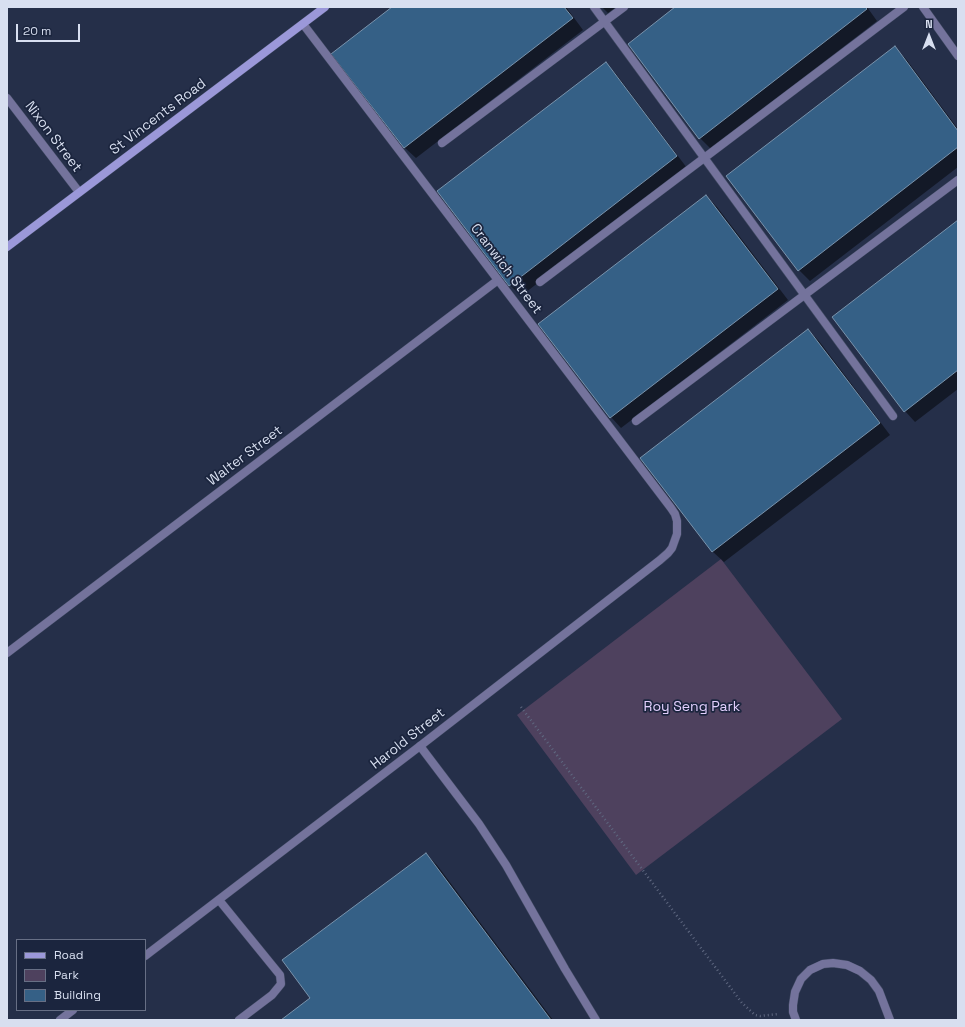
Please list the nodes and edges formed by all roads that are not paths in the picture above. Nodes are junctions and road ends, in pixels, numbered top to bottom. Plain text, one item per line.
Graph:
1 (325, 7) edge
2 (594, 7) edge
3 (624, 7) edge
4 (904, 7) edge
5 (923, 7) edge
6 (605, 22) junction
7 (303, 24) junction
8 (958, 56) edge
9 (7, 98) edge
10 (442, 143) dead end
11 (704, 158) junction
12 (958, 180) edge
13 (79, 192) junction
14 (7, 247) edge
15 (498, 280) junction
16 (540, 282) dead end
17 (804, 295) junction
18 (893, 416) dead end
19 (636, 421) dead end
20 (677, 534) joint
21 (7, 653) edge
22 (420, 746) junction
23 (219, 900) junction
24 (146, 955) edge
25 (72, 1011) edge
26 (60, 1020) edge
27 (239, 1020) edge
28 (596, 1020) edge
29 (796, 1020) edge
30 (890, 1020) edge

1 - 7 main road, St Vincents Road
2 - 6 street
3 - 6 street
4 - 11 street
5 - 8 street
6 - 10 street
6 - 11 street
7 - 13 main road, St Vincents Road
7 - 15 street, Cranwich Street
9 - 13 street, Nixon Street
11 - 16 street
11 - 17 street
12 - 17 street
13 - 14 main road, St Vincents Road
15 - 20 street, Cranwich Street
15 - 21 street, Walter Street
17 - 18 street
17 - 19 street
20 - 22 street, Harold Street
22 - 23 street, Harold Street
22 - 28 street
23 - 24 street, Harold Street
23 - 27 street
25 - 26 street
29 - 30 street

